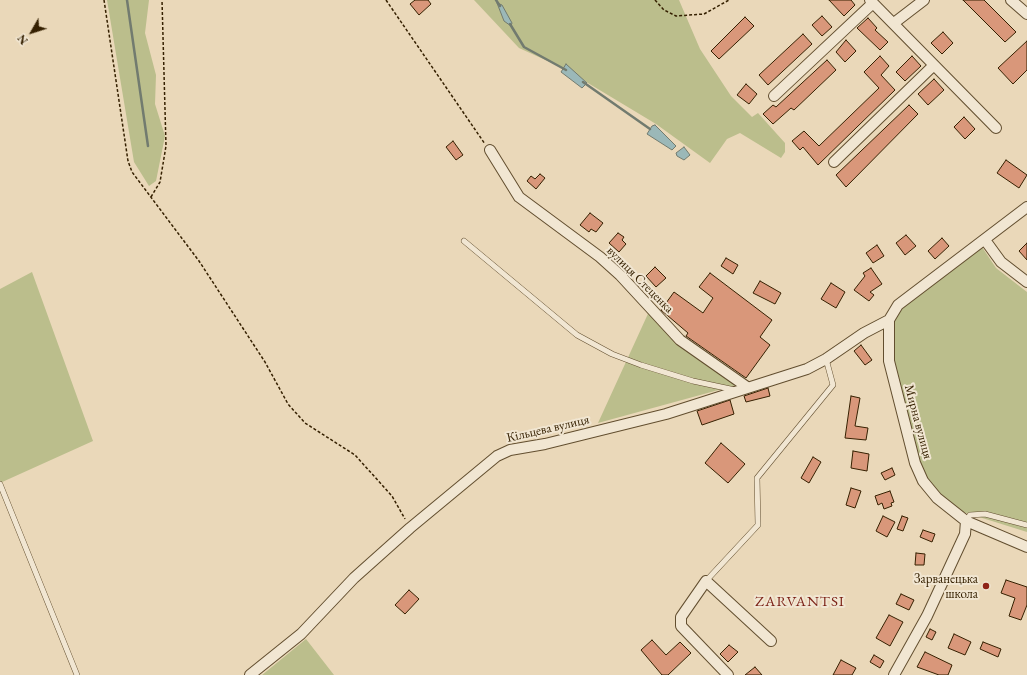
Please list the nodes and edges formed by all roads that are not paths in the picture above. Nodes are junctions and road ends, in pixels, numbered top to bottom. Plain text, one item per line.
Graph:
1 (924, 0) edge
2 (1011, 0) edge
3 (872, 1) edge
4 (1027, 14) edge
5 (894, 23) junction
6 (934, 65) junction
7 (774, 96) dead end
8 (996, 128) dead end
9 (490, 150) road end
10 (834, 162) dead end
11 (1027, 207) edge
12 (985, 240) junction
13 (464, 241) dead end
14 (1027, 282) edge
15 (889, 320) junction
16 (826, 359) junction
17 (747, 387) junction
18 (736, 391) junction
19 (0, 484) edge
20 (966, 521) junction
21 (1027, 525) edge
22 (1027, 547) edge
23 (706, 581) junction
24 (770, 641) dead end
25 (77, 675) edge
26 (250, 675) edge
27 (728, 675) edge
28 (894, 675) edge

1 - 5 street
2 - 4 street
3 - 5 street
3 - 7 street
5 - 6 street
6 - 8 street
6 - 10 street
9 - 17 street, вулиця Стеценка
11 - 12 street
12 - 14 street
12 - 15 street
13 - 18 lane
15 - 16 street, Кільцева вулиця
15 - 20 street, Мирна вулиця
16 - 17 street, Кільцева вулиця
16 - 23 lane
17 - 18 street, Кільцева вулиця
18 - 26 street, Кільцева вулиця
19 - 25 lane
20 - 21 lane
20 - 22 street, Мирна вулиця
20 - 28 street
23 - 24 street
23 - 27 street

